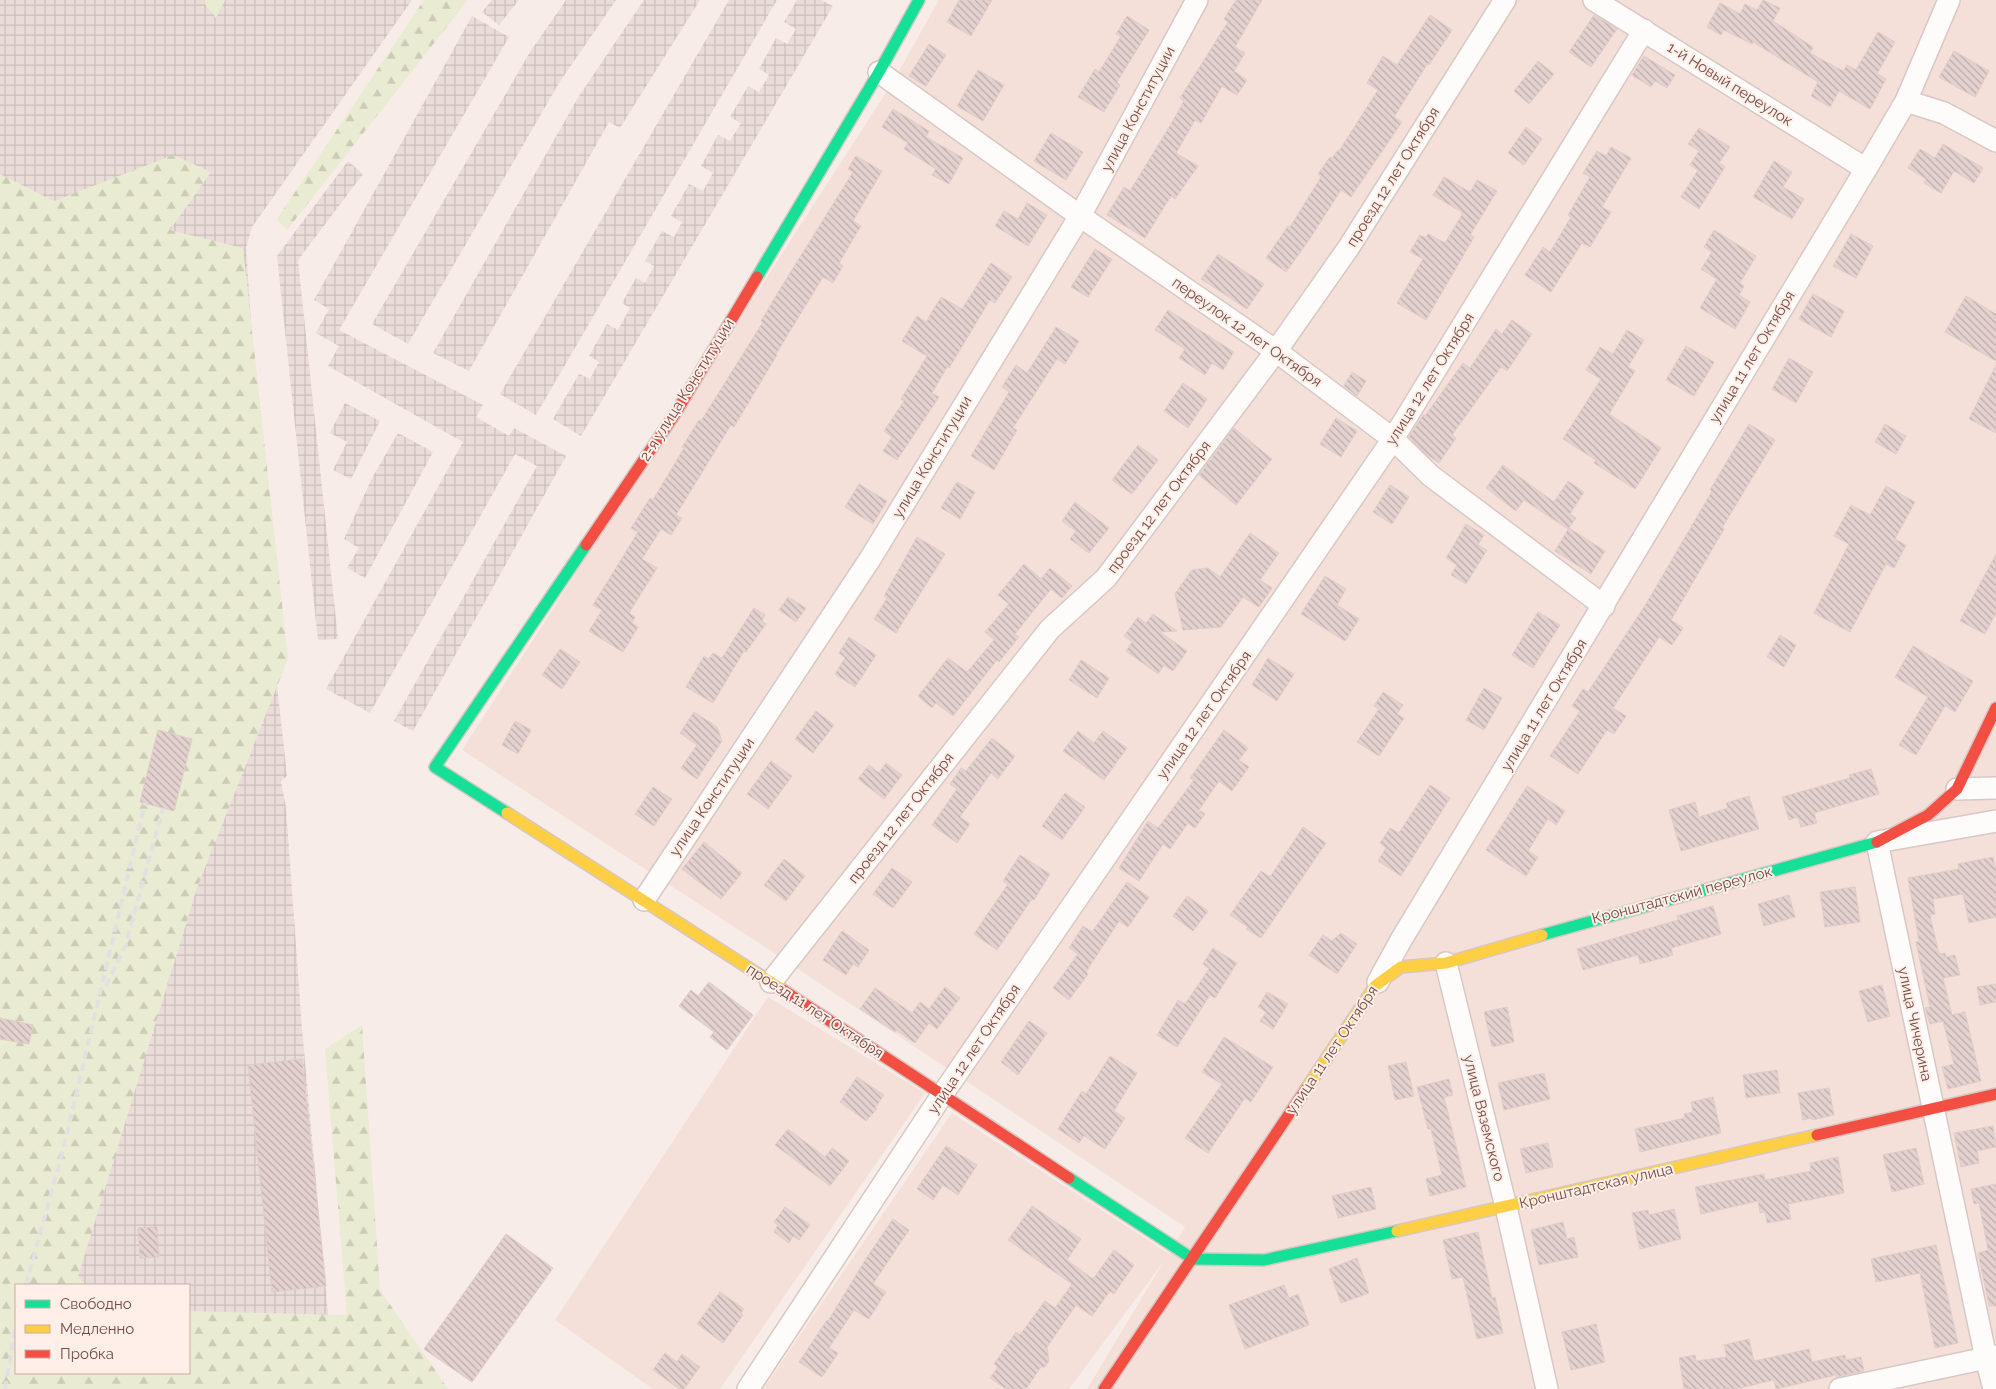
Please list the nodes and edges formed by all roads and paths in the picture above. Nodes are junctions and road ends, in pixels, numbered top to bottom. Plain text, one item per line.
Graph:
1 (919, 0) edge
2 (1197, 0) edge
3 (1505, 0) edge
4 (1594, 0) edge
5 (1949, 0) edge
6 (1644, 30) junction
7 (879, 72) junction
8 (1906, 101) junction
9 (1996, 141) edge
10 (1866, 169) junction
11 (1080, 216) junction
12 (1276, 351) junction
13 (1394, 439) junction
14 (1604, 606) junction
15 (1996, 708) edge
16 (435, 767) joint
17 (1996, 788) edge
18 (1957, 789) junction
19 (1996, 821) edge
20 (1877, 842) junction
21 (644, 900) junction
22 (1446, 963) junction
23 (771, 982) junction
24 (1375, 986) junction
25 (942, 1094) junction
26 (1996, 1094) edge
27 (1933, 1108) junction
28 (1506, 1207) junction
29 (1193, 1259) junction
30 (1991, 1357) edge
31 (748, 1389) edge
32 (1104, 1389) edge
33 (1547, 1389) edge
34 (1840, 1389) edge
35 (1994, 1389) edge

1 - 7 street, 2-я улица Конституции
2 - 11 street, улица Конституции
3 - 12 street, проезд 12 лет Октября
4 - 6 street, 1-й Новый переулок
5 - 8 street, улица 11 лет Октября
6 - 10 street, 1-й Новый переулок
6 - 13 street, улица 12 лет Октября
7 - 11 street, переулок 12 лет Октября
7 - 16 street, 2-я улица Конституции
8 - 9 street
8 - 10 street, улица 11 лет Октября
10 - 14 street, улица 11 лет Октября
11 - 12 street, переулок 12 лет Октября
11 - 21 street, улица Конституции
12 - 13 street, переулок 12 лет Октября
12 - 23 street, проезд 12 лет Октября
13 - 14 street, переулок 12 лет Октября
13 - 25 street, улица 12 лет Октября
14 - 24 street, улица 11 лет Октября
15 - 18 street
16 - 21 street, проезд 11 лет Октября
17 - 18 street
18 - 20 street
19 - 20 street, Кронштадтский переулок
20 - 22 street, Кронштадтский переулок
20 - 27 street, улица Чичерина
21 - 23 street, проезд 11 лет Октября
22 - 24 street, Кронштадтский переулок
22 - 28 street, улица Вяземского
23 - 25 street, проезд 11 лет Октября
24 - 29 street, улица 11 лет Октября
25 - 29 street, проезд 11 лет Октября
25 - 31 street, улица 12 лет Октября
26 - 27 street, Кронштадтская улица
27 - 28 street, Кронштадтская улица
27 - 30 street, улица Чичерина
28 - 29 street, Кронштадтская улица
28 - 33 street, улица Вяземского
29 - 32 street, улица 11 лет Октября
30 - 34 street
30 - 35 street, улица Чичерина

